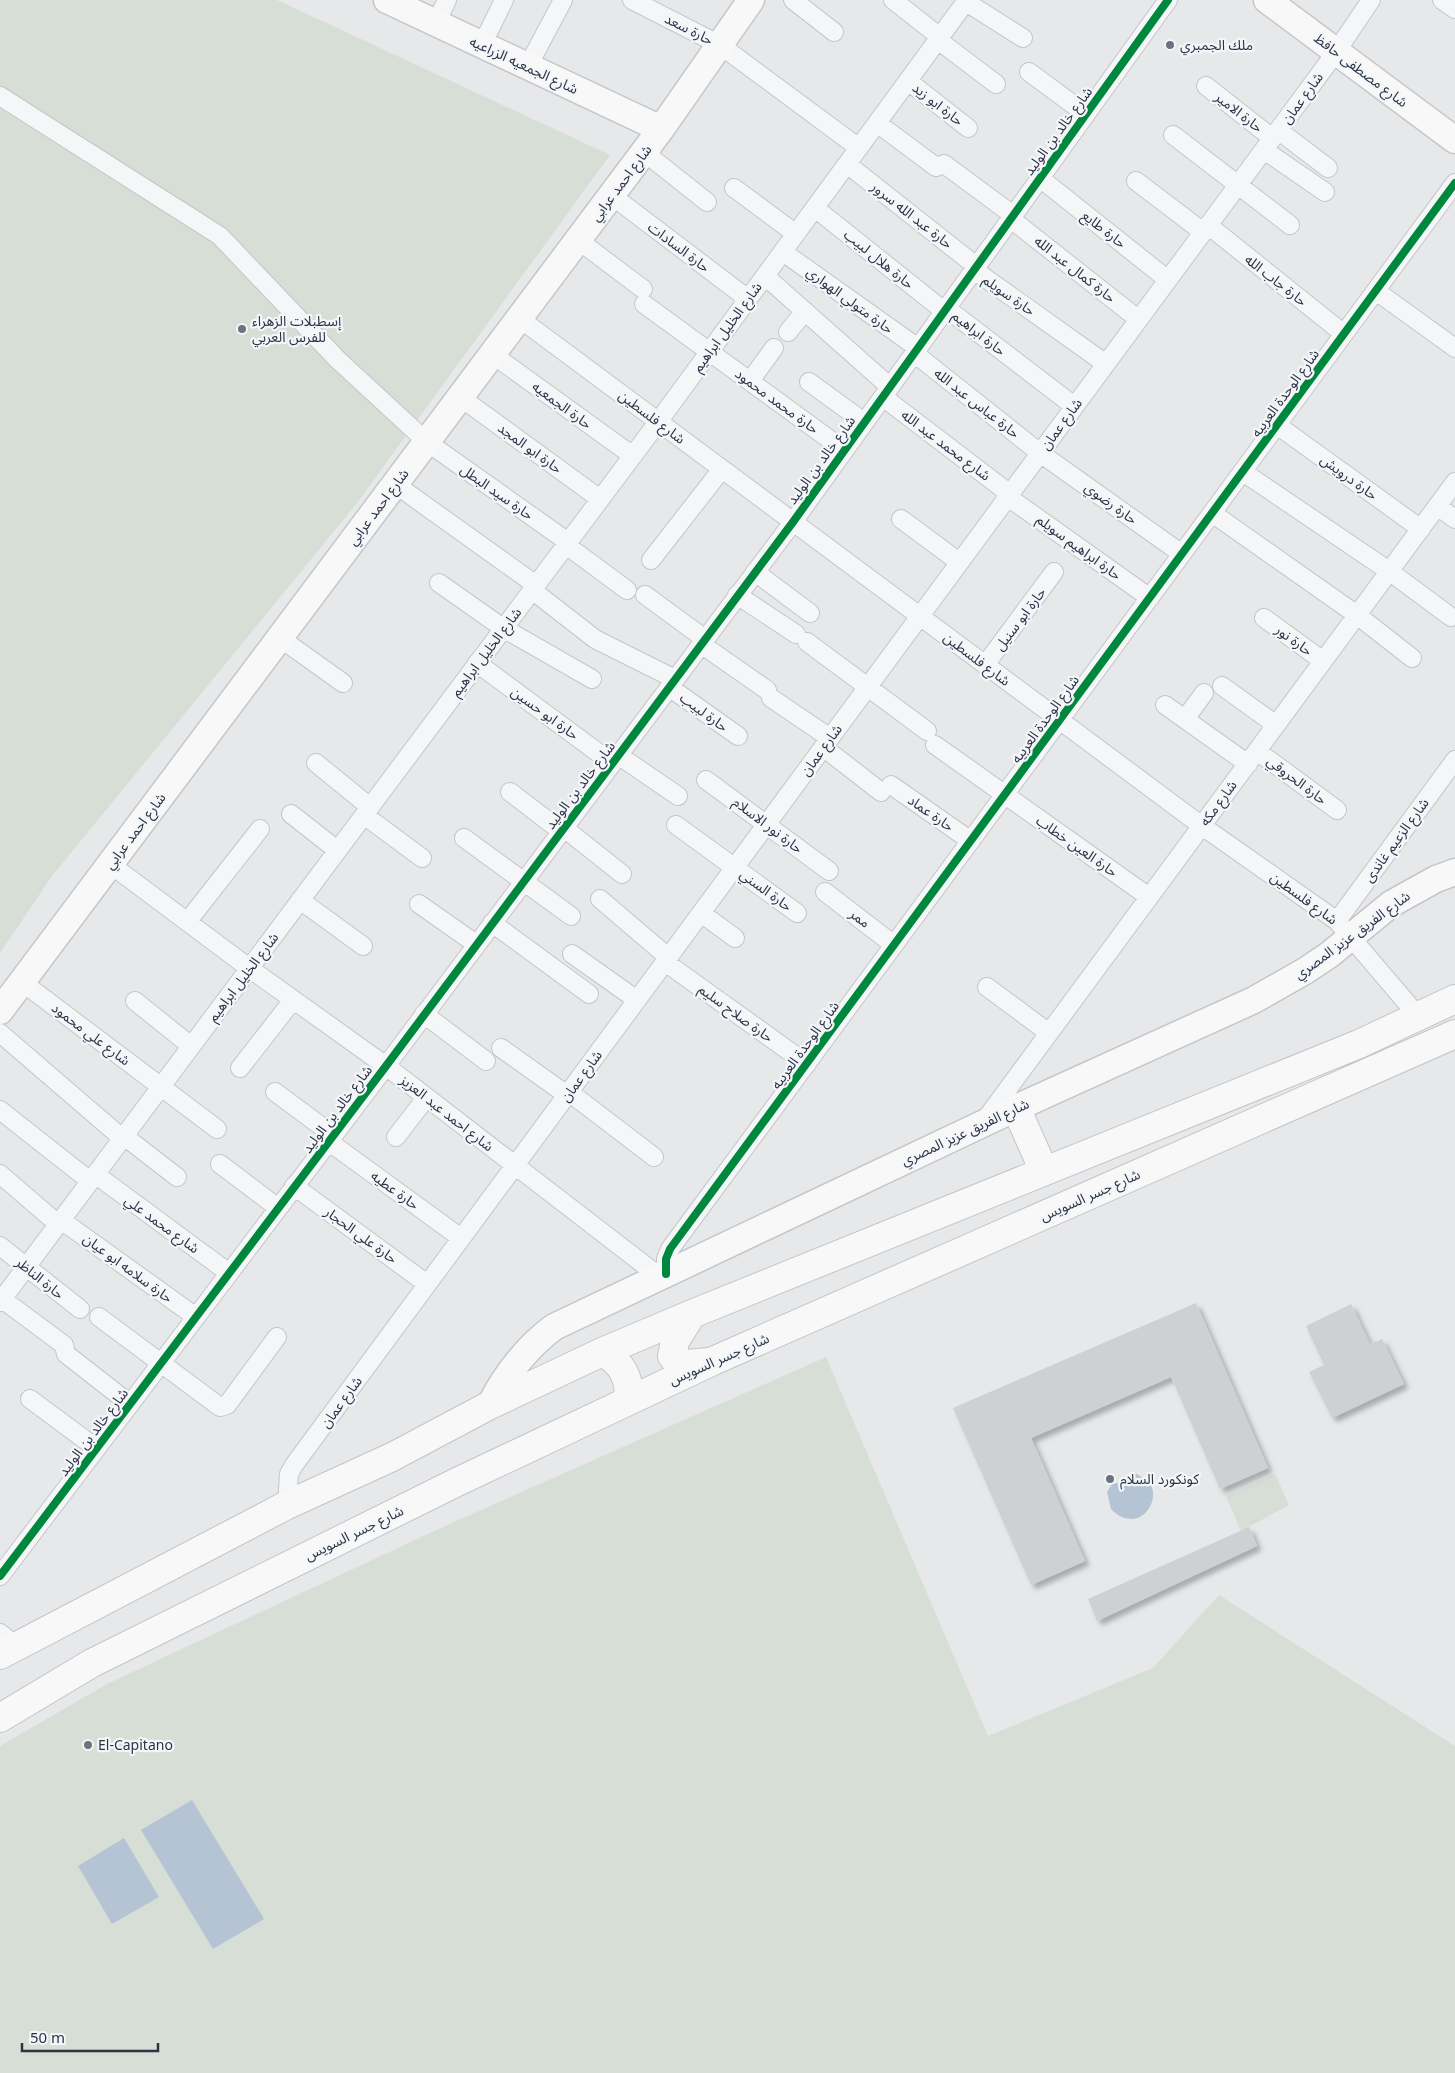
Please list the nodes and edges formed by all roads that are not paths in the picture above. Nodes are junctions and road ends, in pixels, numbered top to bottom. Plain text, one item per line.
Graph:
1 (387, 0) edge
2 (447, 0) edge
3 (504, 0) edge
4 (563, 0) edge
5 (632, 0) edge
6 (751, 0) edge
7 (794, 0) edge
8 (893, 0) edge
9 (1168, 0) edge
10 (1267, 0) edge
11 (1371, 0) edge
12 (1442, 0) edge
13 (966, 1) edge
14 (1455, 9) edge
15 (436, 23) junction
16 (834, 32) dead end
17 (939, 38) junction
18 (1023, 38) dead end
19 (482, 45) junction
20 (720, 45) junction
21 (1336, 52) junction
22 (528, 66) junction
23 (1029, 72) dead end
24 (908, 81) junction
25 (996, 84) dead end
26 (1206, 86) dead end
27 (0, 96) edge
28 (1086, 114) junction
29 (877, 123) junction
30 (968, 128) dead end
31 (661, 129) junction
32 (1173, 135) dead end
33 (1271, 139) junction
34 (1455, 140) edge
35 (859, 148) junction
36 (644, 152) junction
37 (847, 164) junction
38 (1328, 168) dead end
39 (1040, 178) junction
40 (1136, 181) dead end
41 (1455, 183) edge
42 (1237, 186) junction
43 (734, 188) dead end
44 (1325, 192) dead end
45 (611, 195) junction
46 (707, 202) dead end
47 (815, 208) junction
48 (1012, 217) junction
49 (1290, 225) dead end
50 (1205, 228) junction
51 (796, 234) junction
52 (578, 240) junction
53 (783, 252) junction
54 (975, 268) junction
55 (765, 276) junction
56 (1168, 280) junction
57 (1376, 291) junction
58 (748, 299) junction
59 (945, 310) junction
60 (805, 311) junction
61 (519, 318) junction
62 (1138, 320) junction
63 (788, 332) dead end
64 (1344, 334) junction
65 (774, 348) dead end
66 (1455, 348) edge
67 (916, 350) junction
68 (710, 351) junction
69 (492, 354) junction
70 (1106, 364) junction
71 (750, 381) junction
72 (809, 382) dead end
73 (886, 392) junction
74 (460, 396) junction
75 (1074, 406) junction
76 (658, 422) junction
77 (864, 422) junction
78 (1277, 425) junction
79 (427, 442) junction
80 (844, 450) junction
81 (1040, 453) junction
82 (633, 456) junction
83 (722, 469) junction
84 (1243, 472) junction
85 (1455, 482) edge
86 (395, 484) junction
87 (1009, 495) junction
88 (600, 499) junction
89 (1437, 506) junction
90 (1212, 514) junction
91 (902, 519) dead end
92 (1455, 519) edge
93 (793, 522) junction
94 (1421, 528) junction
95 (567, 543) junction
96 (1182, 554) junction
97 (651, 560) dead end
98 (959, 562) junction
99 (755, 572) junction
100 (1054, 572) dead end
101 (1389, 572) junction
102 (439, 583) dead end
103 (534, 588) junction
104 (627, 590) dead end
105 (645, 595) dead end
106 (738, 595) junction
107 (1150, 598) junction
108 (810, 613) dead end
109 (1357, 615) junction
110 (920, 616) junction
111 (1450, 617) dead end
112 (1264, 618) dead end
113 (503, 628) junction
114 (280, 638) junction
115 (703, 642) junction
116 (1412, 658) dead end
117 (1323, 661) junction
118 (478, 663) junction
119 (985, 665) junction
120 (592, 679) dead end
121 (343, 683) dead end
122 (672, 683) junction
123 (1222, 686) dead end
124 (867, 687) junction
125 (1204, 693) dead end
126 (1165, 705) dead end
127 (1185, 719) junction
128 (1060, 720) junction
129 (1276, 725) junction
130 (738, 736) dead end
131 (826, 743) junction
132 (1252, 757) junction
133 (615, 759) junction
134 (1455, 760) edge
135 (316, 763) dead end
136 (706, 780) dead end
137 (510, 792) dead end
138 (1005, 795) junction
139 (678, 796) dead end
140 (1337, 810) dead end
141 (367, 811) junction
142 (290, 814) dead end
143 (767, 824) junction
144 (676, 825) dead end
145 (1202, 826) junction
146 (260, 829) dead end
147 (562, 829) junction
148 (464, 838) dead end
149 (971, 841) junction
150 (337, 850) junction
151 (422, 858) dead end
152 (110, 864) junction
153 (734, 868) junction
154 (829, 871) dead end
155 (1455, 872) edge
156 (622, 874) dead end
157 (523, 881) junction
158 (825, 892) dead end
159 (1149, 897) junction
160 (600, 899) dead end
161 (300, 900) junction
162 (419, 904) dead end
163 (701, 913) junction
164 (797, 913) dead end
165 (571, 916) dead end
166 (188, 922) junction
167 (492, 923) junction
168 (1345, 929) junction
169 (735, 938) dead end
170 (476, 944) junction
171 (894, 945) junction
172 (363, 946) dead end
173 (572, 954) dead end
174 (666, 960) junction
175 (249, 968) junction
176 (22, 982) junction
177 (987, 988) dead end
178 (589, 994) dead end
179 (293, 1000) junction
180 (637, 1000) junction
181 (1455, 1000) edge
182 (135, 1001) dead end
183 (0, 1011) edge
184 (424, 1014) junction
185 (1418, 1016) junction
186 (0, 1033) edge
187 (1049, 1033) junction
188 (1455, 1034) edge
189 (191, 1046) junction
190 (501, 1048) dead end
191 (486, 1061) dead end
192 (806, 1064) junction
193 (386, 1066) junction
194 (240, 1068) dead end
195 (161, 1086) junction
196 (275, 1092) dead end
197 (568, 1093) junction
198 (426, 1098) junction
199 (1016, 1108) junction
200 (0, 1110) edge
201 (982, 1124) junction
202 (217, 1129) dead end
203 (123, 1137) junction
204 (396, 1137) dead end
205 (331, 1138) junction
206 (654, 1157) dead end
207 (220, 1164) dead end
208 (515, 1166) junction
209 (1044, 1171) junction
210 (0, 1174) edge
211 (177, 1177) dead end
212 (92, 1178) junction
213 (294, 1186) junction
214 (278, 1208) junction
215 (60, 1222) junction
216 (461, 1238) junction
217 (0, 1246) edge
218 (26, 1267) junction
219 (229, 1273) junction
220 (663, 1275) junction
221 (427, 1284) junction
222 (1, 1300) edge
223 (80, 1310) dead end
224 (692, 1314) junction
225 (99, 1316) dead end
226 (196, 1317) junction
227 (277, 1337) dead end
228 (602, 1352) junction
229 (713, 1361) junction
230 (161, 1363) junction
231 (30, 1399) dead end
232 (628, 1401) junction
233 (130, 1404) junction
234 (490, 1405) junction
235 (96, 1448) junction
236 (287, 1505) junction
237 (0, 1576) edge
238 (5, 1645) edge
239 (0, 1718) edge

1 - 15 street, شارع الجمعيه الزراعيه
2 - 15 street
3 - 19 street
4 - 22 street
5 - 20 street, حارة سعد
6 - 20 street, شارع احمد عرابي
7 - 16 street
8 - 17 street
9 - 28 street, شارع خالد بن الوليد
10 - 21 street, شارع مصطفى حافظ
11 - 21 street, شارع عمان
12 - 14 street
13 - 17 street, شارع الخليل ابراهيم
13 - 18 street
15 - 19 street, شارع الجمعيه الزراعيه
17 - 24 street, شارع الخليل ابراهيم
17 - 25 street
19 - 22 street, شارع الجمعيه الزراعيه
20 - 31 street, شارع احمد عرابي
20 - 35 street, حارة سعد
21 - 33 street, شارع عمان
21 - 34 street, شارع مصطفى حافظ
22 - 31 street, شارع الجمعيه الزراعيه
23 - 28 street
24 - 29 street, شارع الخليل ابراهيم
24 - 30 street, حارة ابو زيد
26 - 33 street, حارة الامير
27 - 79 street, حارة سيد البطل
28 - 39 street, شارع خالد بن الوليد
29 - 35 street, شارع الخليل ابراهيم
29 - 48 street, حارة كمال عبد الله
31 - 36 street, شارع احمد عرابي
32 - 42 street
33 - 38 street
33 - 42 street, شارع عمان
33 - 44 street
35 - 37 street, شارع الخليل ابراهيم
36 - 45 street, شارع احمد عرابي
36 - 46 street
37 - 47 street, شارع الخليل ابراهيم
37 - 54 street, حارة عبد الله سرور
39 - 48 street, شارع خالد بن الوليد
39 - 56 street, حارة طايع
40 - 50 street, حارة جاب الله
41 - 57 street, شارع الوحدة العربيه
42 - 49 street
42 - 50 street, شارع عمان
43 - 51 street
45 - 52 street, شارع احمد عرابي
45 - 58 street, حارة السادات
47 - 51 street, شارع الخليل ابراهيم
47 - 59 street, حارة هلال لبيب
48 - 54 street, شارع خالد بن الوليد
48 - 62 street, حارة كمال عبد الله
50 - 56 street, شارع عمان
50 - 64 street, حارة جاب الله
51 - 53 street, شارع الخليل ابراهيم
52 - 61 street, شارع احمد عرابي
52 - 68 street, حارة محمد محمود
53 - 55 street, شارع الخليل ابراهيم
53 - 67 street, حارة متولي الهواري
54 - 59 street, شارع خالد بن الوليد
54 - 70 street, حارة سويلم
55 - 58 street, شارع الخليل ابراهيم
55 - 60 street, شارع محمد عبد الله
56 - 62 street, شارع عمان
57 - 64 street, شارع الوحدة العربيه
57 - 66 street
58 - 68 street, شارع الخليل ابراهيم
59 - 67 street, شارع خالد بن الوليد
59 - 75 street, حارة ابراهيم
60 - 63 street
60 - 73 street, شارع محمد عبد الله
61 - 69 street, شارع احمد عرابي
61 - 76 street, شارع فلسطين
62 - 70 street, شارع عمان
64 - 78 street, شارع الوحدة العربيه
65 - 71 street
67 - 73 street, شارع خالد بن الوليد
67 - 81 street, حارة عباس عبد الله
68 - 71 street, حارة محمد محمود
68 - 76 street, شارع الخليل ابراهيم
69 - 74 street, شارع احمد عرابي
69 - 82 street, حارة الجمعيه
70 - 75 street, شارع عمان
71 - 80 street, حارة محمد محمود
72 - 77 street
73 - 77 street, شارع خالد بن الوليد
73 - 87 street, شارع محمد عبد الله
74 - 79 street, شارع احمد عرابي
74 - 88 street, حارة ابو المجد
75 - 81 street, شارع عمان
76 - 82 street, شارع الخليل ابراهيم
76 - 83 street, شارع فلسطين
77 - 80 street, شارع خالد بن الوليد
78 - 84 street, شارع الوحدة العربيه
78 - 94 street, حارة درويش
79 - 86 street, شارع احمد عرابي
79 - 95 street, حارة سيد البطل
80 - 93 street, شارع خالد بن الوليد
81 - 87 street, شارع عمان
81 - 96 street, حارة رضوي
82 - 88 street, شارع الخليل ابراهيم
83 - 93 street, شارع فلسطين
83 - 97 street
84 - 90 street, شارع الوحدة العربيه
84 - 101 street
85 - 89 street, شارع مكه
86 - 103 street, حارة لبيب
86 - 114 street, شارع احمد عرابي
87 - 98 street, شارع عمان
87 - 107 street, حارة ابراهيم سويلم
88 - 95 street, شارع الخليل ابراهيم
89 - 92 street
89 - 94 street, شارع مكه
90 - 96 street, شارع الوحدة العربيه
90 - 109 street
91 - 98 street
93 - 99 street, شارع خالد بن الوليد
93 - 110 street, شارع فلسطين
94 - 101 street, شارع مكه
95 - 103 street, شارع الخليل ابراهيم
95 - 104 street, حارة سيد البطل
96 - 107 street, شارع الوحدة العربيه
98 - 110 street, شارع عمان
99 - 106 street, شارع خالد بن الوليد
99 - 108 street
100 - 119 street, حارة ابو سنيل
101 - 109 street, شارع مكه
101 - 111 street
102 - 113 street
103 - 113 street, شارع الخليل ابراهيم
103 - 122 street, حارة لبيب
105 - 115 street, حارة عماد
106 - 115 street, شارع خالد بن الوليد
106 - 124 street, حارة العين خطاب
107 - 128 street, شارع الوحدة العربيه
109 - 116 street
109 - 117 street, شارع مكه
110 - 119 street, شارع فلسطين
110 - 124 street, شارع عمان
112 - 117 street, حارة نور
113 - 118 street, شارع الخليل ابراهيم
113 - 120 street
114 - 121 street
114 - 152 street, شارع احمد عرابي
115 - 122 street, شارع خالد بن الوليد
115 - 131 street, حارة عماد
117 - 129 street, شارع مكه
118 - 133 street, حارة ابو حسين
118 - 141 street, شارع الخليل ابراهيم
119 - 128 street, شارع فلسطين
122 - 130 street, حارة لبيب
122 - 133 street, شارع خالد بن الوليد
123 - 129 street
124 - 131 street, شارع عمان
124 - 138 street, حارة العين خطاب
125 - 127 street
126 - 127 street, حارة الحروقي
127 - 132 street, حارة الحروقي
128 - 138 street, شارع الوحدة العربيه
128 - 145 street, شارع فلسطين
129 - 132 street, شارع مكه
131 - 143 street, شارع عمان
131 - 149 street, حارة عماد
132 - 140 street, حارة الحروقي
132 - 145 street, شارع مكه
133 - 139 street, حارة ابو حسين
133 - 147 street, شارع خالد بن الوليد
134 - 168 street, شارع الزعيم غاندى
135 - 141 street
136 - 143 street, حارة نور الاسلام
137 - 147 street
138 - 149 street, شارع الوحدة العربيه
138 - 159 street, حارة العين خطاب
141 - 150 street, شارع الخليل ابراهيم
141 - 151 street
142 - 150 street
143 - 153 street, شارع عمان
143 - 154 street, حارة نور الاسلام
144 - 153 street, حارة السني
145 - 159 street, شارع مكه
145 - 168 street, شارع فلسطين
146 - 166 street
147 - 156 street
147 - 157 street, شارع خالد بن الوليد
148 - 157 street
149 - 171 street, شارع الوحدة العربيه
150 - 161 street, شارع الخليل ابراهيم
152 - 166 street, شارع احمد عبد العزيز
152 - 176 street, شارع احمد عرابي
153 - 163 street, شارع عمان
153 - 164 street, حارة السني
155 - 168 street, شارع الفريق عزيز المصري
157 - 165 street
157 - 167 street, شارع خالد بن الوليد
158 - 171 street, ممر
159 - 187 street, شارع مكه
160 - 174 street, حارة صلاح سليم
161 - 172 street
161 - 175 street, شارع الخليل ابراهيم
162 - 170 street
163 - 169 street
163 - 174 street, شارع عمان
166 - 175 street, شارع احمد عبد العزيز
167 - 170 street, شارع خالد بن الوليد
167 - 178 street
168 - 185 street, شارع فلسطين
168 - 199 street, شارع الفريق عزيز المصري
170 - 184 street, شارع خالد بن الوليد
171 - 192 street, شارع الوحدة العربيه
173 - 180 street
174 - 180 street, شارع عمان
174 - 192 street, حارة صلاح سليم
175 - 179 street, شارع احمد عبد العزيز
175 - 189 street, شارع الخليل ابراهيم
176 - 183 street, شارع احمد عرابي
176 - 195 street, شارع علي محمود
177 - 187 street
179 - 193 street, شارع احمد عبد العزيز
179 - 194 street
180 - 197 street, شارع عمان
181 - 185 main road
182 - 189 street
184 - 191 street
184 - 193 street, شارع خالد بن الوليد
185 - 209 main road
186 - 203 street
187 - 201 street, شارع مكه
188 - 229 main road, شارع جسر السويس
189 - 195 street, شارع الخليل ابراهيم
190 - 197 street
192 - 220 street, شارع الوحدة العربيه
193 - 198 street, شارع احمد عبد العزيز
193 - 205 street, شارع خالد بن الوليد
195 - 202 street, شارع علي محمود
195 - 203 street, شارع الخليل ابراهيم
196 - 205 street, حارة عطيه
197 - 206 street
197 - 208 street, شارع عمان
198 - 204 street
198 - 208 street, شارع احمد عبد العزيز
199 - 201 street, شارع الفريق عزيز المصري
199 - 209 main road
200 - 212 street, شارع محمد علي
201 - 220 street, شارع الفريق عزيز المصري
203 - 211 street
203 - 212 street, شارع الخليل ابراهيم
205 - 213 street, شارع خالد بن الوليد
205 - 216 street, حارة عطيه
207 - 214 street
208 - 216 street, شارع عمان
208 - 220 street, شارع احمد عبد العزيز
209 - 224 main road
210 - 215 street, حارة سلامه ابو عيان
212 - 215 street, شارع الخليل ابراهيم
212 - 219 street, شارع محمد علي
213 - 214 street, شارع خالد بن الوليد
213 - 221 street, حارة علي الحجار
214 - 219 street, شارع خالد بن الوليد
215 - 218 street, شارع الخليل ابراهيم
215 - 226 street, حارة سلامه ابو عيان
216 - 221 street, شارع عمان
217 - 218 street, حارة الناظر
218 - 222 street, شارع الخليل ابراهيم
218 - 223 street, حارة الناظر
219 - 226 street, شارع خالد بن الوليد
220 - 234 street, شارع الفريق عزيز المصري
221 - 236 street, شارع عمان
222 - 233 street
224 - 228 main road
224 - 229 main road
225 - 230 street
226 - 230 street, شارع خالد بن الوليد
227 - 230 street
228 - 232 main road
228 - 234 main road
229 - 232 main road, شارع جسر السويس
230 - 233 street, شارع خالد بن الوليد
231 - 235 street
232 - 239 main road, شارع جسر السويس
233 - 235 street, شارع خالد بن الوليد
234 - 236 main road
235 - 237 street, شارع خالد بن الوليد
236 - 238 main road

